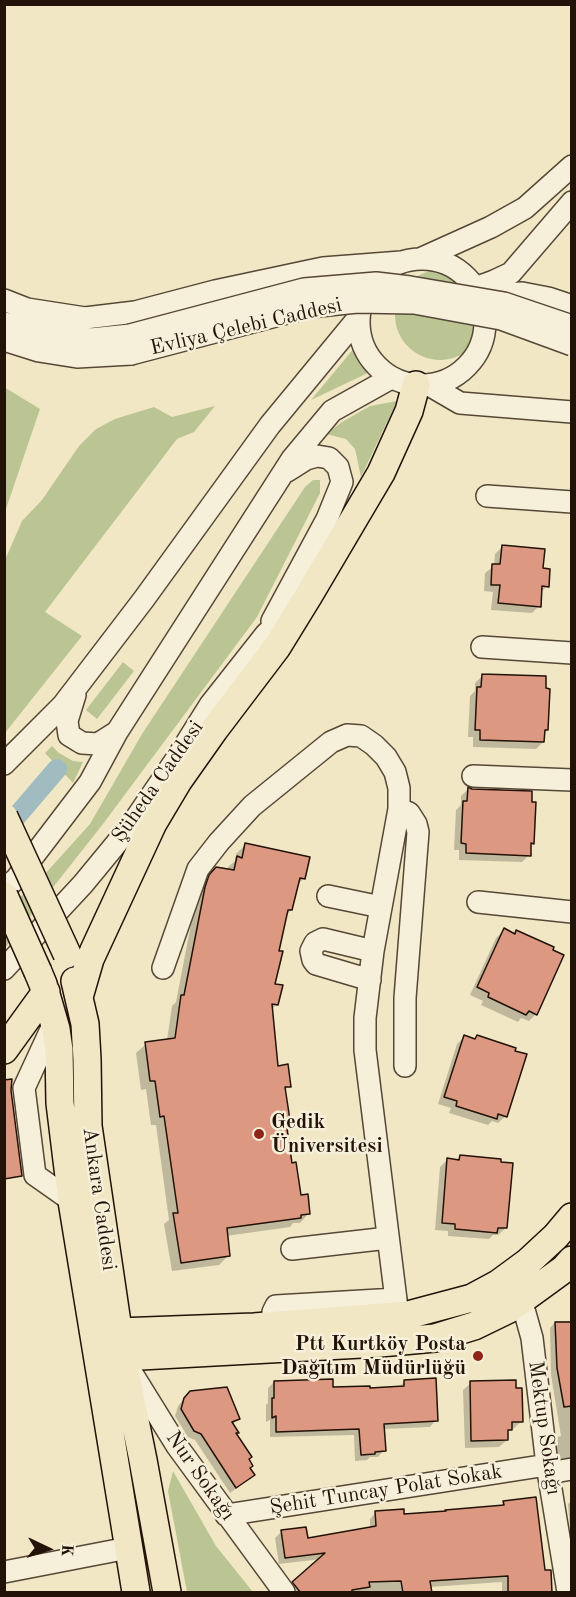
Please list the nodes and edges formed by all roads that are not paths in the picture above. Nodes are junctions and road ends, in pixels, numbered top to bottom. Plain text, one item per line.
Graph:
1 (572, 166) edge
2 (572, 202) edge
3 (410, 261) junction
4 (477, 291) junction
5 (4, 300) edge
6 (572, 306) edge
7 (359, 317) junction
8 (4, 323) edge
9 (572, 326) edge
10 (4, 340) edge
11 (131, 345) junction
12 (572, 345) edge
13 (412, 382) junction
14 (572, 412) edge
15 (282, 474) junction
16 (487, 496) dead end
17 (572, 502) edge
18 (309, 595) junction
19 (266, 634) junction
20 (482, 647) dead end
21 (572, 652) edge
22 (78, 686) junction
23 (117, 732) junction
24 (4, 764) edge
25 (473, 776) dead end
26 (572, 780) edge
27 (399, 808) junction
28 (4, 817) edge
29 (4, 889) edge
30 (4, 896) edge
31 (328, 896) dead end
32 (478, 902) dead end
33 (381, 907) junction
34 (572, 912) edge
35 (373, 951) junction
36 (163, 968) dead end
37 (4, 969) edge
38 (370, 980) junction
39 (42, 982) junction
40 (79, 997) junction
41 (4, 1050) edge
42 (405, 1066) dead end
43 (572, 1217) edge
44 (388, 1238) junction
45 (292, 1249) dead end
46 (569, 1266) edge
47 (519, 1301) junction
48 (397, 1308) junction
49 (120, 1344) junction
50 (95, 1348) junction
51 (177, 1446) junction
52 (143, 1460) junction
53 (548, 1469) junction
54 (572, 1469) edge
55 (226, 1515) junction
56 (128, 1548) junction
57 (4, 1572) edge
58 (569, 1584) edge
59 (136, 1593) edge
60 (167, 1593) edge
61 (284, 1593) edge

1 - 3 street
2 - 4 street
3 - 4 street
3 - 5 street, Evliya Çelebi Caddesi
3 - 7 street
4 - 6 street
4 - 13 street
7 - 13 street
7 - 22 street
8 - 11 street
9 - 11 street, Evliya Çelebi Caddesi, bridge
10 - 11 street
11 - 12 street, Evliya Çelebi Caddesi, bridge
13 - 14 street
13 - 15 street
13 - 18 main road
15 - 19 street
15 - 23 street
16 - 17 street
18 - 19 street, Şüheda Caddesi
18 - 40 main road
19 - 37 street, Şüheda Caddesi
20 - 21 street
22 - 23 street
22 - 24 street
23 - 29 street
25 - 26 street
27 - 33 street
27 - 36 street
27 - 42 street
28 - 40 main road, Ankara Caddesi, bridge
30 - 39 main road, Ankara Caddesi, bridge
31 - 33 street
32 - 34 street
33 - 35 street
35 - 38 street
35 - 38 street
38 - 44 street
39 - 41 main road
39 - 50 main road, Ankara Caddesi
40 - 49 main road, Ankara Caddesi
43 - 48 main road
44 - 45 street
44 - 48 street
46 - 47 main road
47 - 49 main road
47 - 53 street, Mektup Sokağı
48 - 49 main road
49 - 50 main road
49 - 51 street, Nur Sokağı
49 - 52 main road, Ankara Caddesi
50 - 56 main road, Ankara Caddesi
51 - 52 street
51 - 55 street, Nur Sokağı
52 - 60 main road, Ankara Caddesi
53 - 54 street, Şehit Tuncay Polat Sokak
53 - 55 street, Şehit Tuncay Polat Sokak
53 - 58 street, Mektup Sokağı
55 - 61 street, Nur Sokağı
56 - 57 street
56 - 59 main road, Ankara Caddesi

